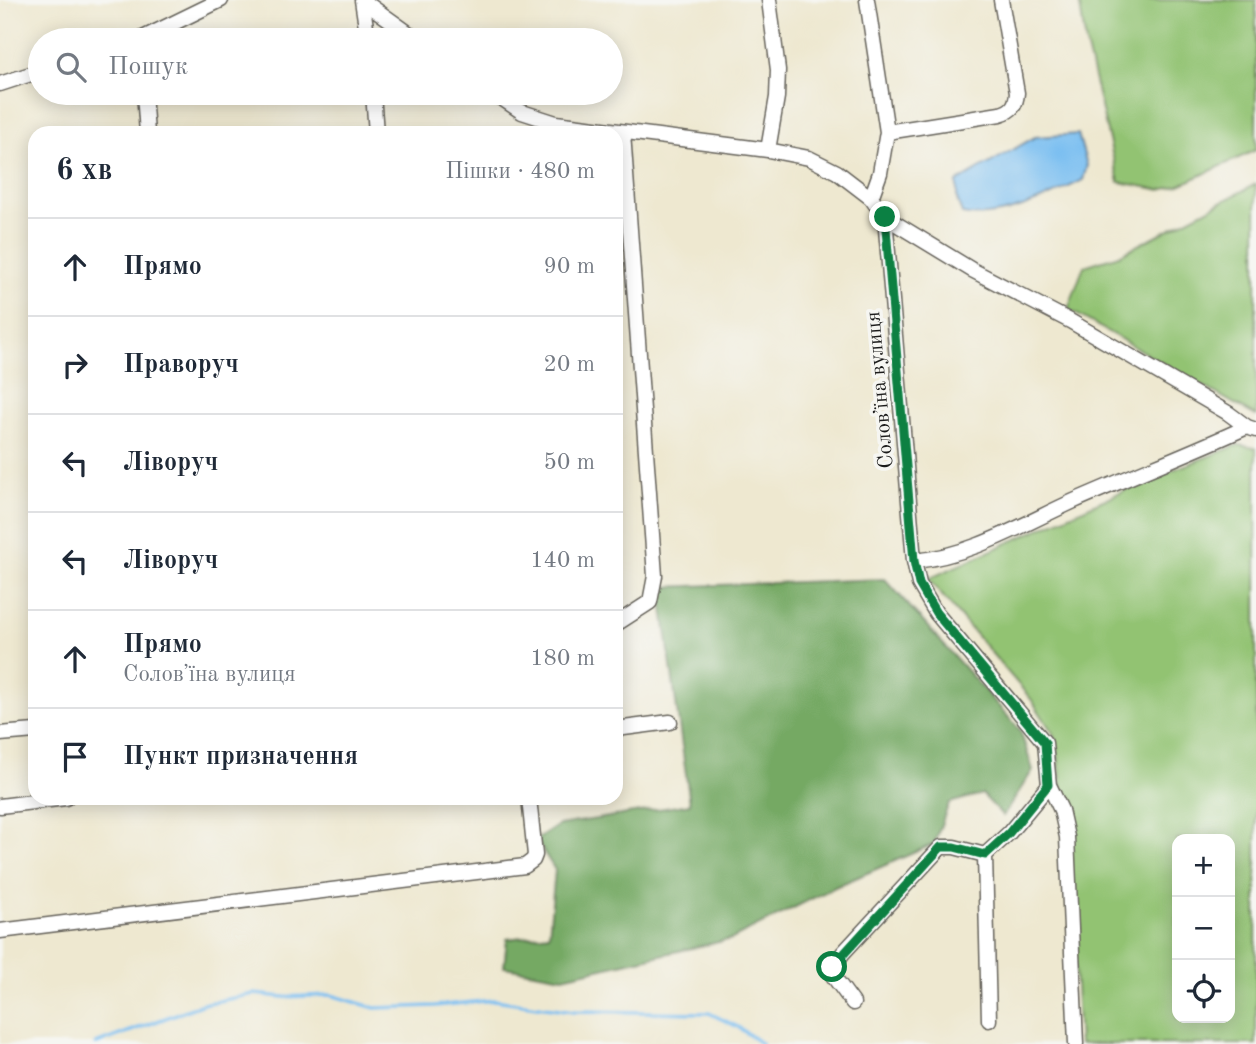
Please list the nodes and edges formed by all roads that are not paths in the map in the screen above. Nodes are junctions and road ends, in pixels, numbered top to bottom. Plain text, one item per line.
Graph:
1 (221, 0) edge
2 (362, 0) edge
3 (769, 0) edge
4 (867, 0) edge
5 (1001, 0) edge
6 (164, 28) edge
7 (366, 28) edge
8 (401, 28) edge
9 (28, 75) edge
10 (0, 84) edge
11 (145, 105) edge
12 (374, 105) edge
13 (512, 105) edge
14 (146, 126) edge
15 (375, 126) edge
16 (584, 126) edge
17 (887, 132) junction
18 (623, 133) joint
19 (768, 150) junction
20 (872, 198) junction
21 (885, 217) junction
22 (1251, 429) edge
23 (914, 561) junction
24 (623, 619) edge
25 (670, 722) dead end
26 (623, 728) edge
27 (28, 732) edge
28 (0, 734) edge
29 (1048, 785) junction
30 (28, 803) edge
31 (530, 805) edge
32 (0, 806) edge
33 (985, 855) junction
34 (0, 930) edge
35 (853, 1003) dead end
36 (989, 1020) dead end
37 (1076, 1044) edge

1 - 6 street
2 - 7 street
2 - 8 street
3 - 19 street
4 - 17 street
5 - 17 street
9 - 10 street
11 - 14 street
12 - 15 street
13 - 16 street
17 - 20 street
18 - 19 street
18 - 24 street
19 - 20 street
20 - 21 street
21 - 22 street
21 - 23 street, Соловʼїна вулиця
22 - 23 street
23 - 29 street, Соловʼїна вулиця
25 - 26 street
27 - 28 street
29 - 33 street
29 - 37 street
30 - 32 street
31 - 34 street
33 - 35 street
33 - 36 street

